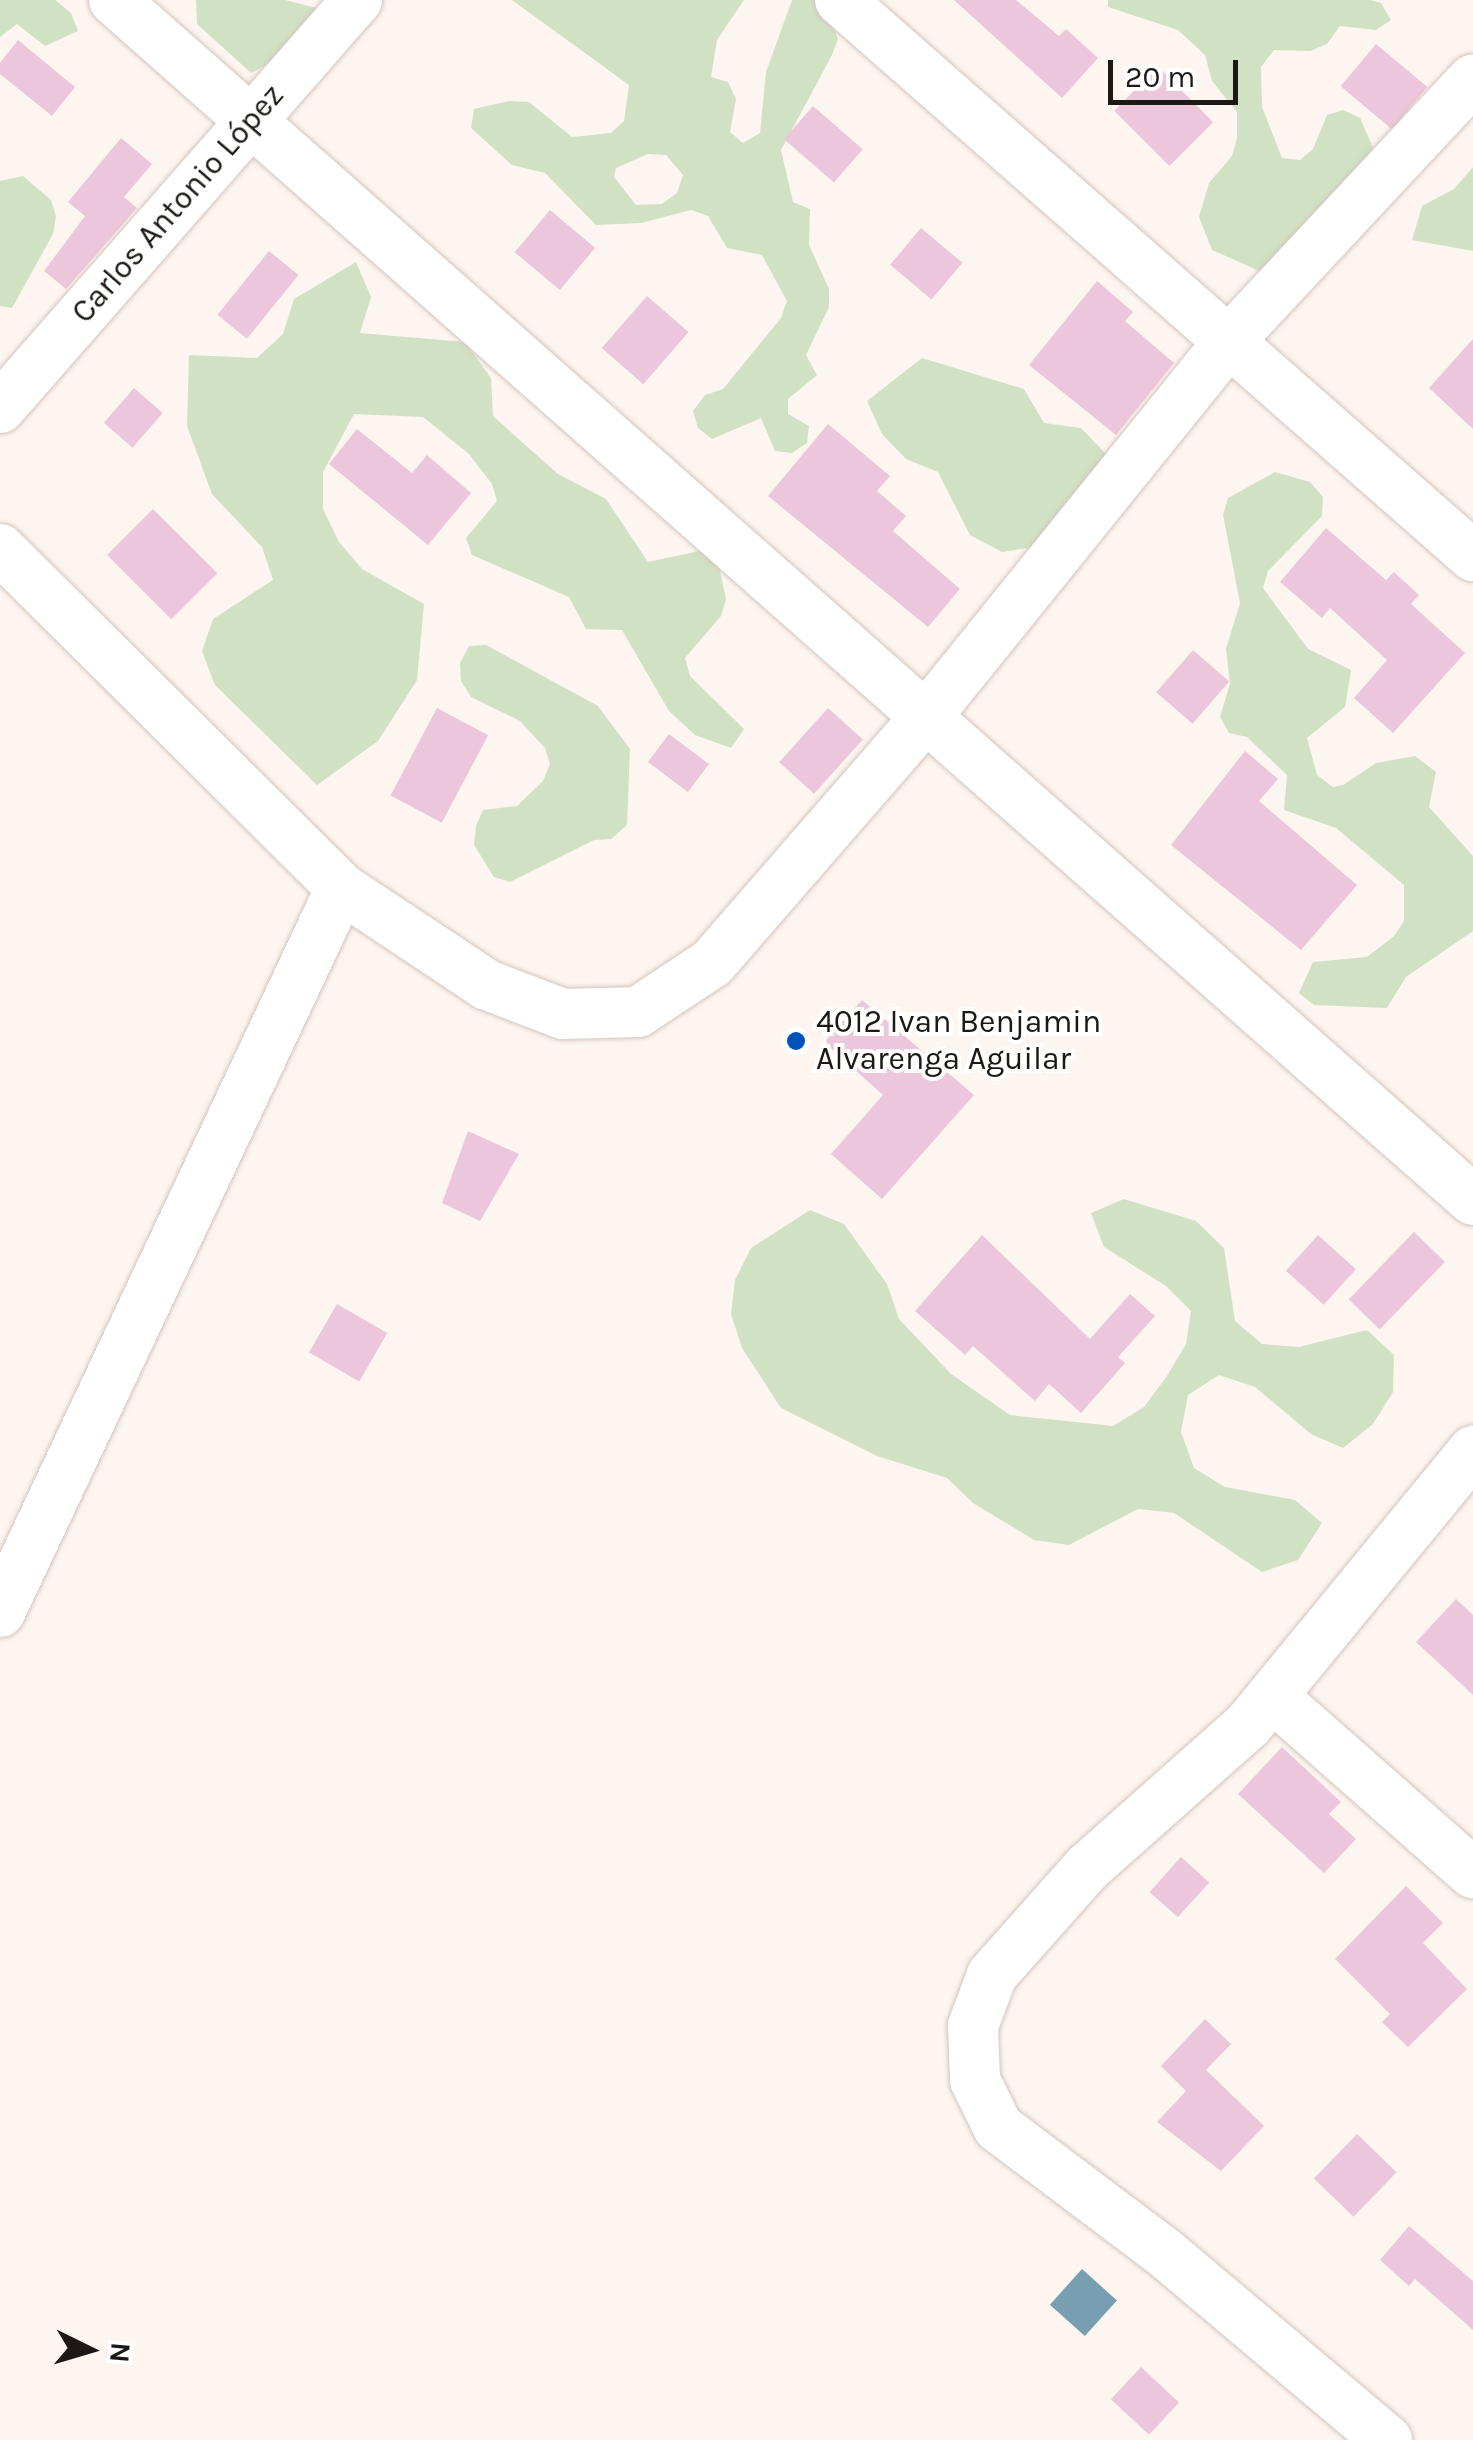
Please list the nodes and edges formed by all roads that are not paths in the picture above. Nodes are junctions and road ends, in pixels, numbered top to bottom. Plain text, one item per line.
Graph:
1 (114, 0) edge
2 (357, 0) edge
3 (840, 0) edge
4 (1473, 79) edge
5 (250, 120) junction
6 (1228, 342) junction
7 (0, 408) edge
8 (0, 549) edge
9 (1473, 556) edge
10 (925, 718) junction
11 (341, 888) junction
12 (1473, 1200) edge
13 (1473, 1451) edge
14 (0, 1612) edge
15 (1272, 1696) junction
16 (1473, 1874) edge
17 (1387, 2440) edge

1 - 5 street
2 - 5 street, Carlos Antonio López
3 - 6 street
4 - 6 street
5 - 7 street, Carlos Antonio López
5 - 10 street
6 - 9 street
6 - 10 street
8 - 11 street
10 - 11 street
10 - 12 street
11 - 14 street
13 - 15 street
15 - 16 street
15 - 17 street

